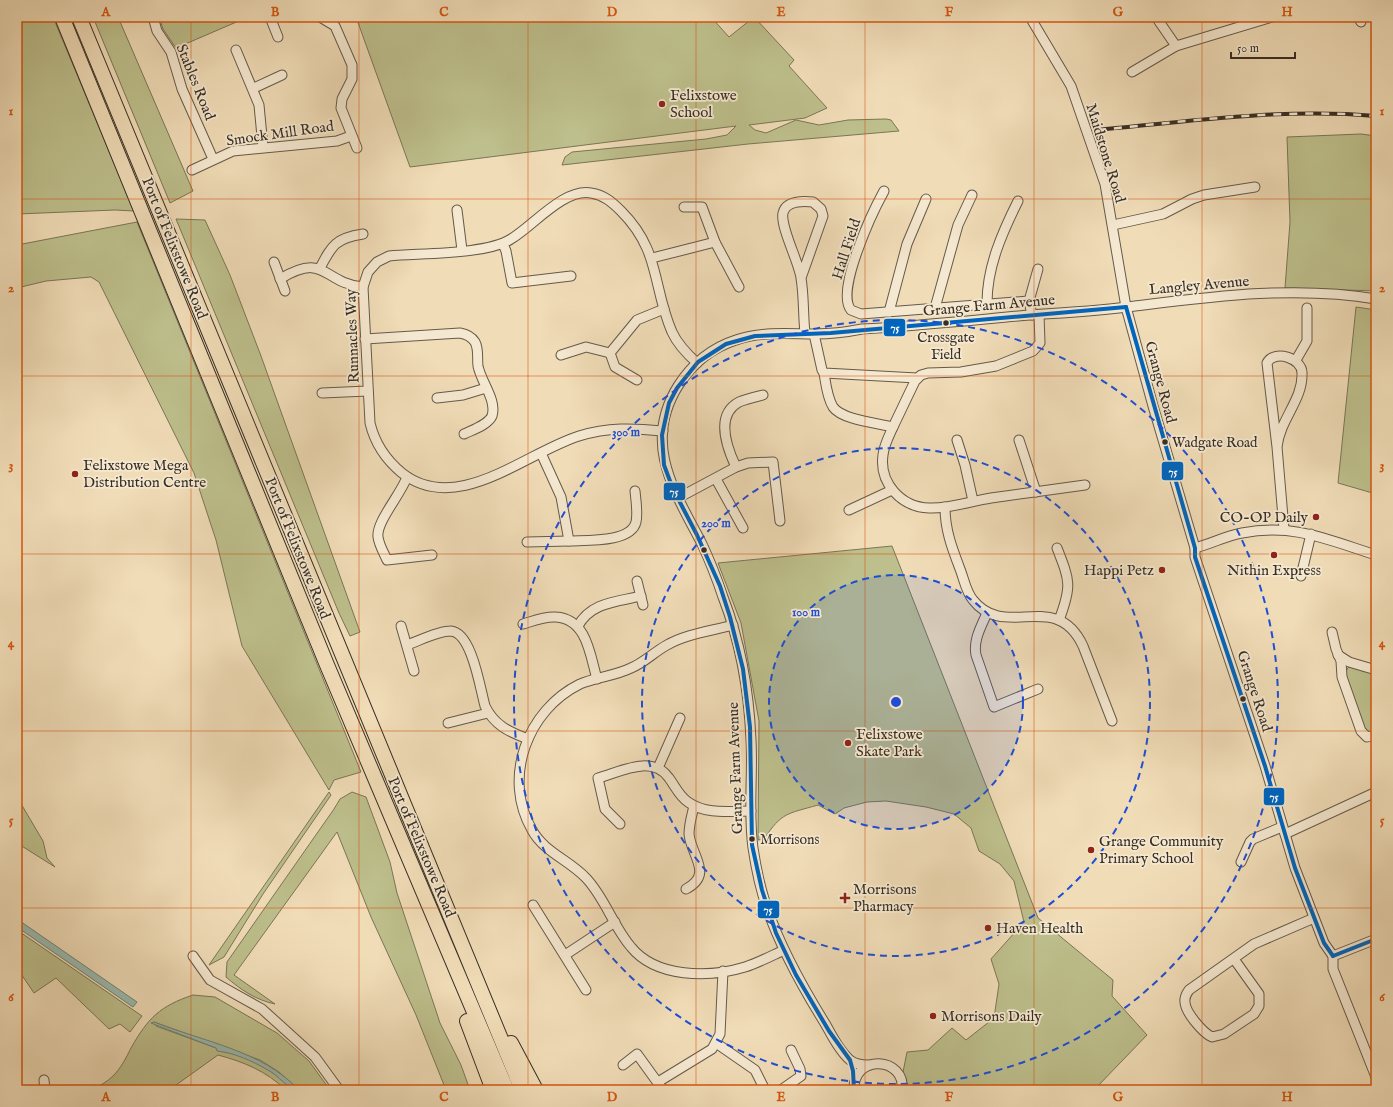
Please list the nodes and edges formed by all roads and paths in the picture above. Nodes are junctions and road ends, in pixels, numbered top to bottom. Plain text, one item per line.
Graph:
1 (62, 17) edge
2 (79, 17) edge
3 (152, 17) edge
4 (270, 17) edge
5 (320, 17) edge
6 (1030, 17) edge
7 (1156, 17) edge
8 (1272, 17) edge
9 (278, 37) dead end
10 (1176, 46) junction
11 (236, 50) dead end
12 (1132, 72) dead end
13 (282, 75) dead end
14 (254, 88) junction
15 (351, 136) junction
16 (263, 147) junction
17 (357, 148) dead end
18 (213, 159) junction
19 (192, 170) dead end
20 (1255, 188) dead end
21 (884, 191) dead end
22 (972, 195) dead end
23 (926, 199) dead end
24 (1018, 201) dead end
25 (684, 207) dead end
26 (457, 210) dead end
27 (1113, 225) junction
28 (363, 234) dead end
29 (715, 242) junction
30 (503, 244) junction
31 (462, 250) junction
32 (652, 258) junction
33 (274, 262) dead end
34 (320, 268) junction
35 (1038, 269) dead end
36 (571, 276) dead end
37 (801, 278) junction
38 (280, 279) junction
39 (363, 287) junction
40 (739, 287) dead end
41 (285, 291) dead end
42 (1376, 299) edge
43 (1029, 301) junction
44 (987, 303) junction
45 (1126, 307) junction
46 (935, 308) junction
47 (1307, 308) dead end
48 (664, 309) junction
49 (889, 312) junction
50 (859, 314) junction
51 (1035, 315) junction
52 (862, 329) junction
53 (810, 333) junction
54 (365, 339) junction
55 (610, 353) junction
56 (561, 355) dead end
57 (1296, 360) junction
58 (697, 363) junction
59 (824, 373) junction
60 (917, 378) junction
61 (637, 380) dead end
62 (486, 388) junction
63 (368, 391) junction
64 (322, 394) dead end
65 (763, 395) dead end
66 (437, 398) dead end
67 (893, 427) junction
68 (663, 431) junction
69 (464, 434) dead end
70 (958, 440) dead end
71 (1018, 440) dead end
72 (1277, 447) junction
73 (541, 453) junction
74 (736, 467) junction
75 (407, 477) junction
76 (716, 479) junction
77 (1085, 485) dead end
78 (892, 490) junction
79 (635, 491) dead end
80 (1036, 492) junction
81 (678, 498) junction
82 (973, 501) junction
83 (945, 507) junction
84 (849, 510) dead end
85 (780, 521) dead end
86 (742, 528) dead end
87 (1284, 529) junction
88 (1311, 534) junction
89 (568, 541) junction
90 (527, 542) dead end
91 (1057, 548) dead end
92 (1195, 548) junction
93 (432, 555) dead end
94 (1376, 555) edge
95 (1301, 576) dead end
96 (637, 581) dead end
97 (641, 596) junction
98 (643, 605) dead end
99 (987, 613) junction
100 (1059, 620) junction
101 (522, 624) dead end
102 (733, 625) junction
103 (401, 626) dead end
104 (578, 626) junction
105 (1332, 632) dead end
106 (407, 645) junction
107 (1338, 655) junction
108 (1376, 670) edge
109 (414, 671) dead end
110 (597, 679) junction
111 (1038, 689) dead end
112 (488, 713) junction
113 (680, 718) dead end
114 (1112, 721) dead end
115 (448, 723) dead end
116 (1376, 735) edge
117 (528, 739) junction
118 (658, 768) junction
119 (1376, 792) edge
120 (694, 806) junction
121 (751, 811) junction
122 (620, 824) dead end
123 (1284, 831) junction
124 (1241, 862) dead end
125 (686, 889) dead end
126 (533, 904) dead end
127 (1314, 918) junction
128 (615, 922) junction
129 (442, 938) junction
130 (1376, 939) edge
131 (784, 950) junction
132 (193, 956) dead end
133 (565, 956) junction
134 (1333, 956) junction
135 (1234, 959) junction
136 (723, 971) junction
137 (586, 990) dead end
138 (488, 1007) junction
139 (716, 1043) junction
140 (791, 1050) dead end
141 (850, 1060) junction
142 (623, 1064) dead end
143 (868, 1065) junction
144 (1376, 1077) edge
145 (44, 1080) dead end
146 (658, 1082) junction
147 (854, 1087) edge
148 (903, 1089) edge
149 (45, 1090) edge
150 (339, 1090) edge
151 (493, 1090) edge
152 (507, 1090) edge
153 (522, 1090) edge
154 (536, 1090) edge
155 (664, 1090) edge
156 (765, 1090) edge
157 (781, 1090) edge

1 - 129 highway, Port of Felixstowe Road
2 - 138 highway, Port of Felixstowe Road
3 - 18 street, Stables Road
4 - 9 street
5 - 15 street
6 - 27 street, Maidstone Road
7 - 10 street
8 - 10 street
10 - 12 street
11 - 14 street
13 - 14 street
14 - 16 street
15 - 16 street, Smock Mill Road
15 - 17 street
16 - 18 street, Smock Mill Road
18 - 19 street, Smock Mill Road
20 - 27 street
21 - 50 street, Hall Field
22 - 46 street
23 - 49 street
24 - 44 street
25 - 29 street
26 - 31 street
27 - 45 street, Maidstone Road
28 - 34 street
29 - 32 street
29 - 40 street
30 - 31 street, Runnacles Way
30 - 32 street, Runnacles Way
30 - 36 street
31 - 39 street, Runnacles Way
32 - 48 street, Runnacles Way
33 - 38 street
34 - 38 street
34 - 39 street
35 - 43 street
37 - 37 street
37 - 53 street
38 - 41 street
39 - 54 street, Runnacles Way
42 - 45 street, Langley Avenue
43 - 44 street, Grange Farm Avenue
43 - 51 street
44 - 46 street, Grange Farm Avenue
45 - 51 street, Grange Farm Avenue
45 - 92 street, Grange Road
46 - 49 street, Grange Farm Avenue
47 - 57 street
48 - 55 street
48 - 58 street, Runnacles Way
49 - 50 street, Grange Farm Avenue
50 - 52 street
51 - 52 street, Grange Farm Avenue
51 - 60 street
52 - 53 street, Grange Farm Avenue
53 - 58 street, Grange Farm Avenue
53 - 59 street
54 - 62 street
54 - 63 street, Runnacles Way
55 - 56 street
55 - 61 street
57 - 72 street
57 - 72 street
58 - 68 street, Grange Farm Avenue
59 - 60 street
59 - 67 street
60 - 67 street
62 - 66 street
62 - 69 street
63 - 64 street
63 - 75 street, Runnacles Way
65 - 74 street
67 - 78 street
68 - 73 street, Runnacles Way
68 - 81 street, Grange Farm Avenue
70 - 82 street
71 - 80 street
72 - 87 street
73 - 75 street, Runnacles Way
73 - 89 street
74 - 76 street
74 - 85 street
75 - 93 street
76 - 81 street
76 - 86 street
77 - 80 street
78 - 83 street
78 - 84 street
79 - 89 street
80 - 82 street
81 - 102 street, Grange Farm Avenue
82 - 83 street
83 - 99 street
87 - 88 street
87 - 92 street
88 - 94 street
88 - 95 street
89 - 90 street
91 - 100 street
92 - 123 street, Grange Road
96 - 97 street
97 - 98 street
97 - 104 street
99 - 100 street
99 - 111 street
100 - 114 street
101 - 104 street
102 - 110 street
102 - 121 street, Grange Farm Avenue
103 - 106 street
104 - 110 street
105 - 107 street
106 - 109 street
106 - 112 street
107 - 108 street
107 - 116 street
110 - 117 street
112 - 115 street
112 - 117 street
113 - 118 street
117 - 128 street
118 - 120 street
118 - 122 street
119 - 123 street
120 - 121 street
120 - 125 street
121 - 131 street, Grange Farm Avenue
123 - 124 street
123 - 127 street, Grange Road
126 - 133 street
127 - 134 street, Grange Road
127 - 135 street
128 - 133 street
128 - 136 street
129 - 151 highway
129 - 152 highway, Port of Felixstowe Road
130 - 134 street
131 - 136 street
131 - 141 street, Grange Farm Avenue
132 - 150 street
133 - 137 street
134 - 144 street, Grange Road
135 - 135 street
136 - 139 street
138 - 153 highway, Port of Felixstowe Road
138 - 154 highway
139 - 146 street
139 - 156 street
140 - 157 street
141 - 143 street
141 - 147 street, Grange Farm Avenue
142 - 146 street
143 - 147 street
143 - 148 street
145 - 149 street
146 - 155 street

